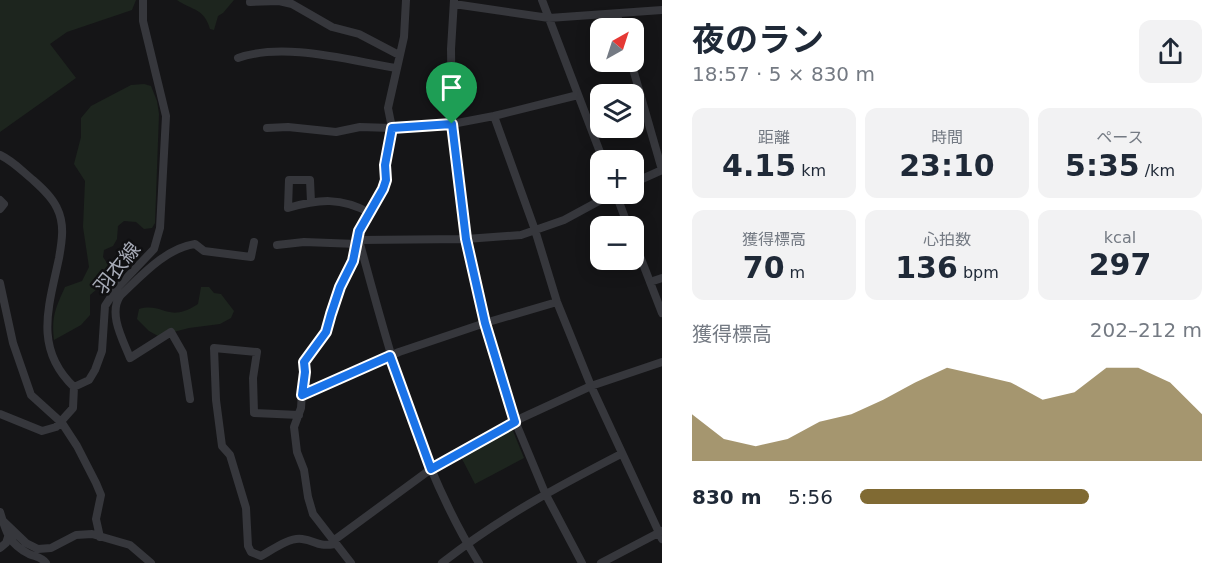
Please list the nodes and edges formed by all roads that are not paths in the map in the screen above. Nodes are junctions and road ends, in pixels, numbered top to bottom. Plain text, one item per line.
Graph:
1 (143, 0) edge
2 (406, 0) edge
3 (542, 0) edge
4 (250, 2) dead end
5 (454, 2) edge
6 (662, 10) edge
7 (617, 15) junction
8 (549, 18) junction
9 (618, 18) edge
10 (399, 55) junction
11 (238, 58) dead end
12 (396, 68) junction
13 (634, 72) edge
14 (578, 94) junction
15 (494, 116) junction
16 (452, 124) junction
17 (267, 128) dead end
18 (392, 128) junction
19 (599, 150) edge
20 (0, 155) edge
21 (662, 170) edge
22 (644, 178) edge
23 (0, 200) edge
24 (310, 202) dead end
25 (595, 204) edge
26 (0, 209) edge
27 (370, 213) junction
28 (534, 230) junction
29 (466, 239) junction
30 (254, 242) dead end
31 (358, 242) junction
32 (278, 245) dead end
33 (644, 266) edge
34 (662, 278) edge
35 (650, 282) junction
36 (0, 283) edge
37 (118, 293) junction
38 (557, 302) junction
39 (662, 313) edge
40 (485, 323) junction
41 (390, 356) junction
42 (662, 362) edge
43 (591, 386) junction
44 (74, 387) junction
45 (302, 395) junction
46 (190, 399) dead end
47 (0, 414) edge
48 (299, 415) junction
49 (515, 422) junction
50 (62, 423) junction
51 (621, 454) junction
52 (431, 469) junction
53 (545, 493) junction
54 (1, 517) edge
55 (661, 534) edge
56 (8, 537) junction
57 (100, 537) junction
58 (334, 542) junction
59 (468, 543) junction
60 (0, 548) edge
61 (260, 559) edge
62 (46, 563) edge
63 (151, 563) edge
64 (351, 563) edge
65 (442, 563) edge
66 (479, 563) edge
67 (582, 563) edge
68 (601, 563) edge

1 - 37 street, 羽衣線
2 - 10 street
3 - 8 street
4 - 10 street
5 - 8 street
5 - 16 street
6 - 7 street
7 - 8 street
7 - 9 street
8 - 14 street
10 - 12 street
11 - 12 street
12 - 18 street
13 - 21 street
14 - 15 street
14 - 19 street
15 - 16 street
15 - 28 street
16 - 18 street
16 - 29 street
17 - 18 street
18 - 27 street
20 - 44 street
21 - 22 street
23 - 26 street
24 - 27 street
25 - 28 street
27 - 31 street
28 - 29 street
28 - 38 street
29 - 31 street
29 - 40 street
30 - 37 street
31 - 32 street
31 - 41 street
31 - 45 street
33 - 35 street
34 - 35 street
35 - 39 street
36 - 50 street
37 - 44 street, 羽衣線
37 - 46 street
38 - 40 street
38 - 43 street
40 - 41 street
40 - 49 street
41 - 45 street
41 - 52 street
42 - 43 street
43 - 49 street
43 - 51 street
44 - 50 street
45 - 48 street
47 - 50 street
48 - 58 street
48 - 61 street
49 - 52 street
49 - 53 street
50 - 57 street
51 - 53 street
51 - 55 street
52 - 58 street
52 - 59 street
53 - 59 street
53 - 67 street
54 - 56 street
54 - 57 street
55 - 68 street
56 - 60 street
56 - 62 street
57 - 63 street
58 - 61 street
58 - 64 street
59 - 65 street
59 - 66 street

